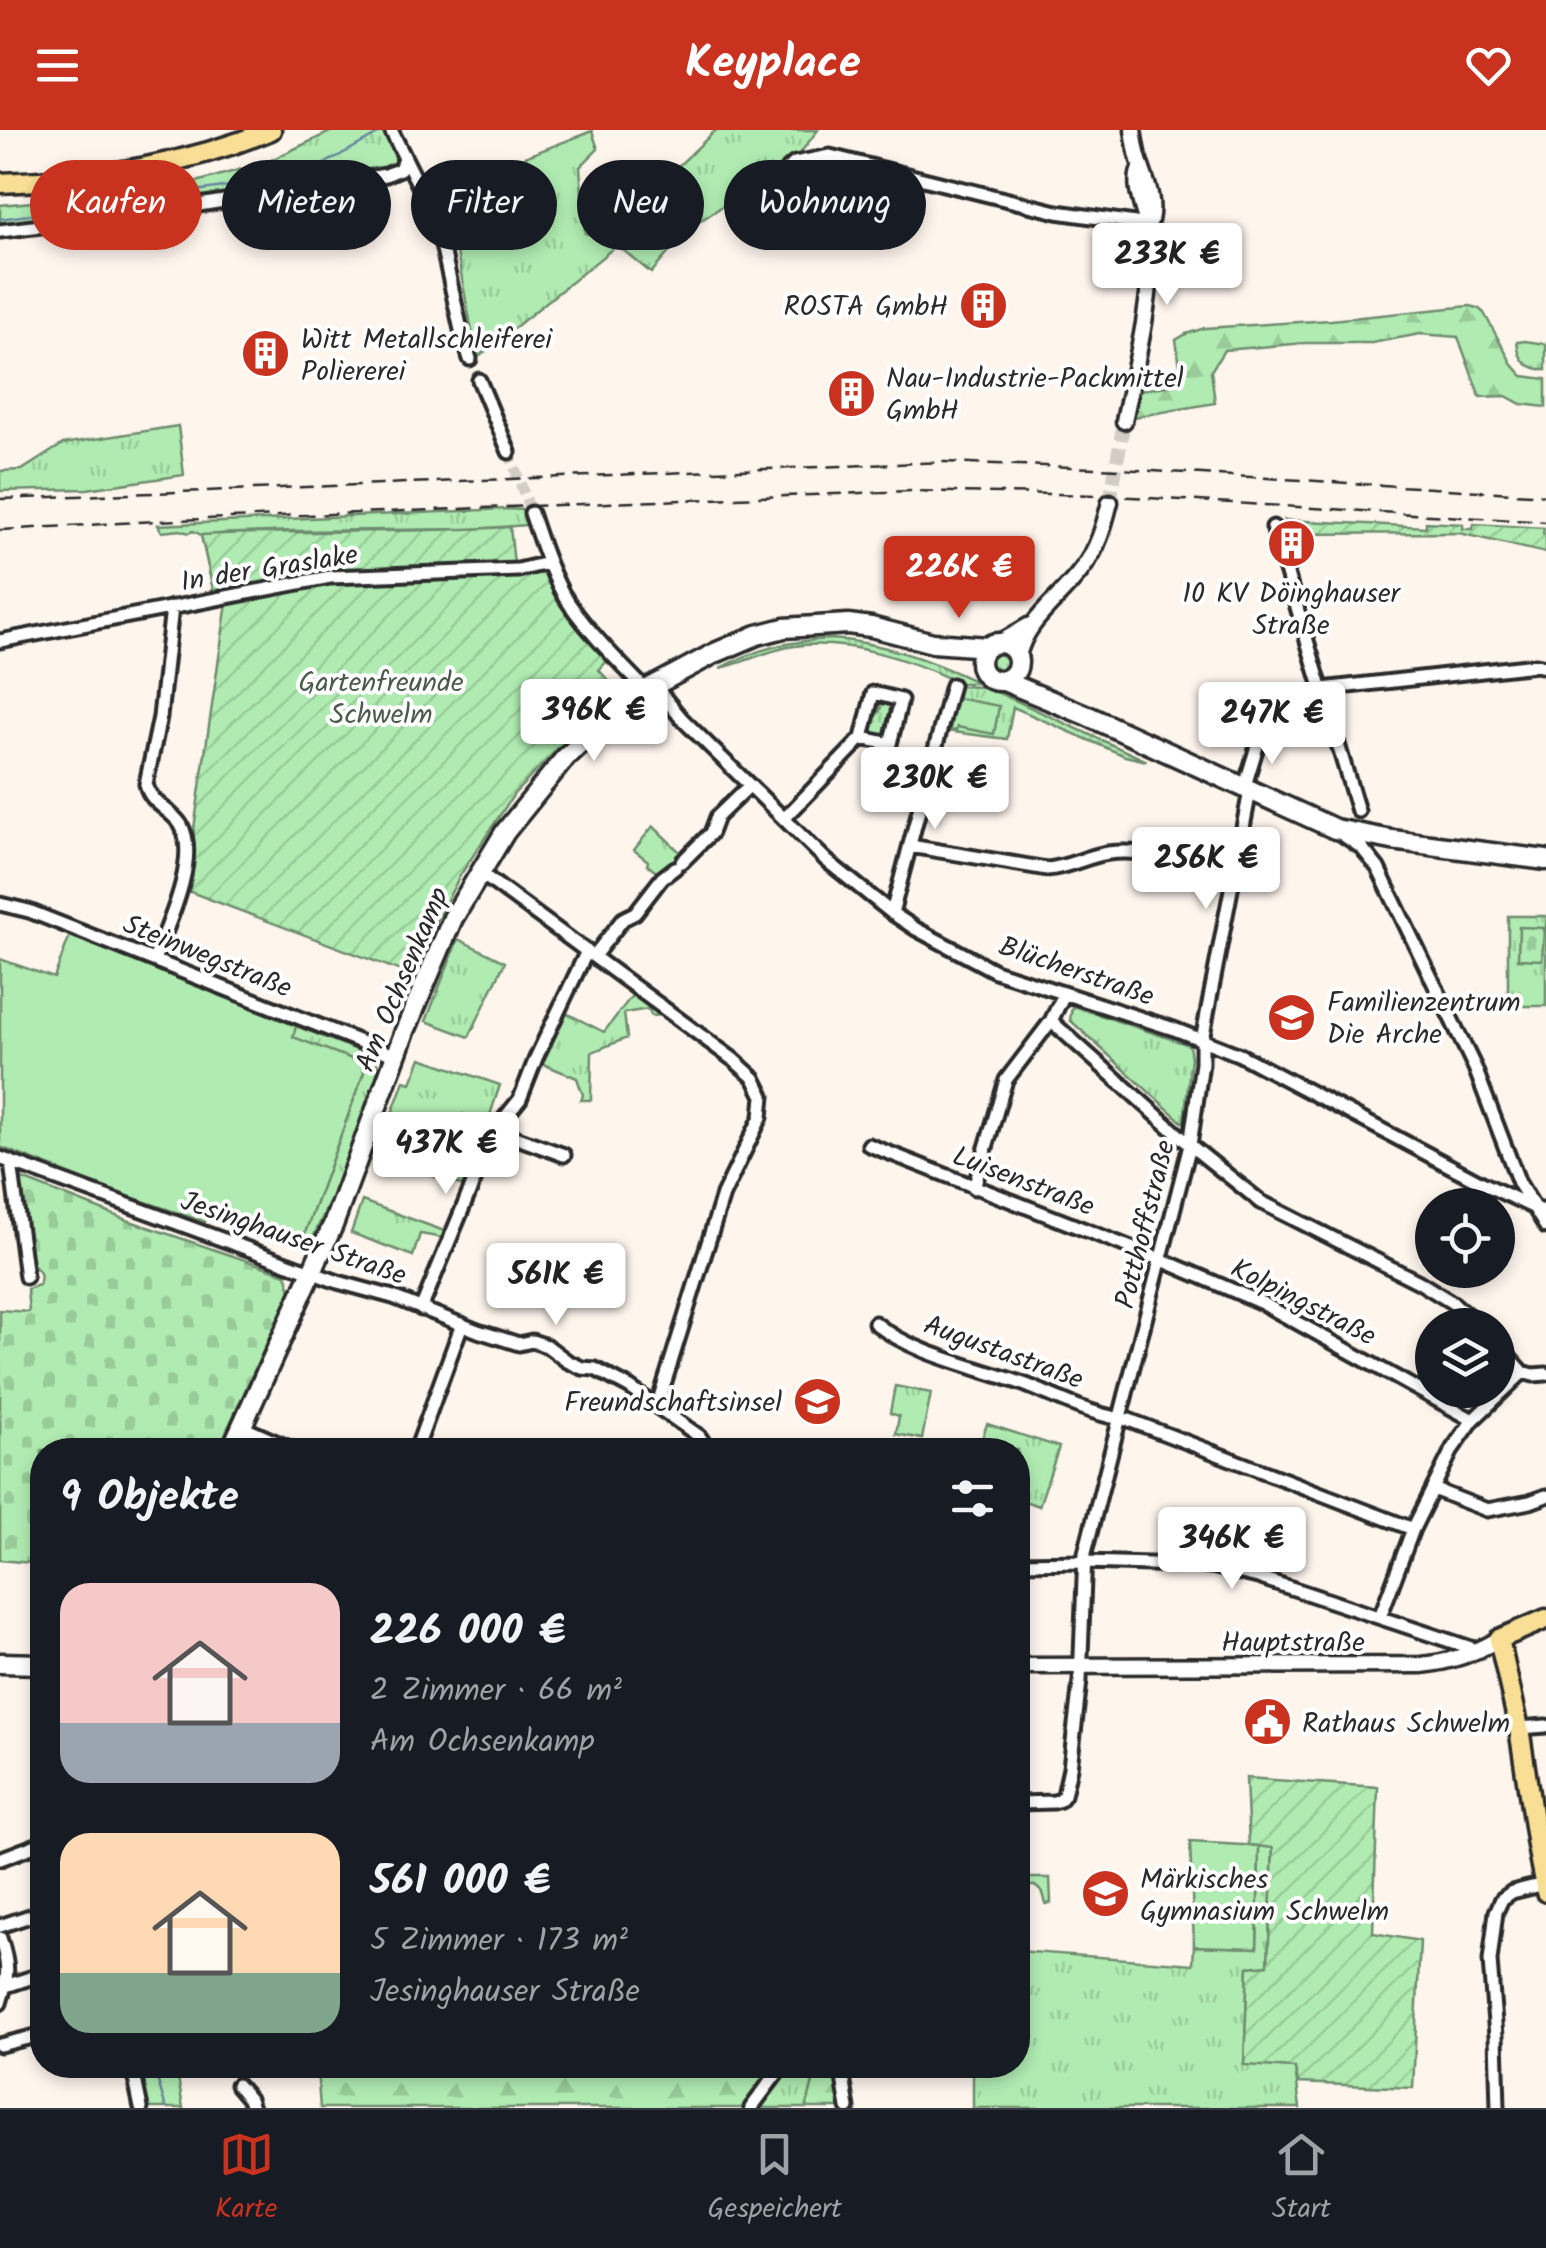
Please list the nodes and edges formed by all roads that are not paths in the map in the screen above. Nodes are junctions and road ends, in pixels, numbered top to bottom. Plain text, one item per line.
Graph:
1 (271, 130) edge
2 (1132, 130) edge
3 (392, 132) edge
4 (404, 159) junction
5 (810, 160) edge
6 (846, 160) edge
7 (926, 180) edge
8 (0, 183) edge
9 (1148, 226) junction
10 (0, 231) edge
11 (470, 359) dead end
12 (479, 380) dead end
13 (1124, 420) tunnel mouth
14 (509, 452) tunnel mouth
15 (1110, 502) tunnel mouth
16 (531, 513) tunnel mouth
17 (1273, 527) dead end
18 (548, 563) junction
19 (172, 607) junction
20 (1037, 620) junction
21 (0, 641) edge
22 (933, 643) junction
23 (994, 645) junction
24 (1018, 661) junction
25 (980, 665) junction
26 (1546, 667) edge
27 (1004, 681) junction
28 (952, 685) dead end
29 (650, 688) junction
30 (1322, 689) junction
31 (1046, 698) junction
32 (862, 738) junction
33 (750, 785) junction
34 (1247, 790) junction
35 (1358, 810) dead end
36 (784, 818) junction
37 (1335, 829) junction
38 (1392, 840) junction
39 (910, 846) junction
40 (1546, 860) edge
41 (1378, 868) junction
42 (479, 872) junction
43 (1234, 873) junction
44 (0, 904) edge
45 (892, 913) junction
46 (590, 954) junction
47 (154, 960) junction
48 (1064, 994) junction
49 (1051, 1021) junction
50 (1202, 1040) junction
51 (396, 1056) junction
52 (496, 1130) junction
53 (869, 1145) dead end
54 (1190, 1145) junction
55 (564, 1155) dead end
56 (5, 1160) edge
57 (974, 1188) junction
58 (1541, 1210) edge
59 (1546, 1227) edge
60 (1162, 1260) junction
61 (313, 1272) junction
62 (26, 1277) dead end
63 (1459, 1308) edge
64 (421, 1309) junction
65 (462, 1324) junction
66 (875, 1324) dead end
67 (1515, 1363) edge
68 (1523, 1372) junction
69 (1546, 1374) edge
70 (657, 1407) junction
71 (1119, 1419) junction
72 (1473, 1420) junction
73 (242, 1427) junction
74 (237, 1438) edge
75 (267, 1438) edge
76 (420, 1438) edge
77 (699, 1438) edge
78 (1433, 1490) junction
79 (1546, 1496) edge
80 (1413, 1529) junction
81 (1086, 1562) junction
82 (1030, 1563) edge
83 (1380, 1618) junction
84 (1546, 1619) edge
85 (1499, 1639) junction
86 (1480, 1651) junction
87 (0, 1663) edge
88 (30, 1664) edge
89 (1030, 1666) edge
90 (1081, 1666) junction
91 (1546, 1726) edge
92 (1520, 1728) junction
93 (1030, 1802) edge
94 (30, 1848) edge
95 (0, 1859) edge
96 (1545, 1888) edge
97 (30, 1916) edge
98 (0, 1926) edge
99 (0, 1938) edge
100 (30, 1978) edge
101 (3, 1987) edge
102 (0, 2002) edge
103 (30, 2038) edge
104 (0, 2045) edge
105 (135, 2078) edge
106 (773, 2078) edge
107 (843, 2078) edge
108 (236, 2085) dead end
109 (141, 2108) edge
110 (252, 2108) edge
111 (751, 2108) edge
112 (848, 2108) edge
113 (1498, 2108) edge

1 - 8 main road
2 - 9 street
3 - 4 street
4 - 10 street
4 - 11 street
5 - 6 street
7 - 9 street
9 - 13 street
12 - 14 street
15 - 20 street
16 - 18 street, Blücherstraße
17 - 30 street
18 - 19 street, In der Graslake
18 - 29 street, Blücherstraße
19 - 21 street, In der Graslake
19 - 47 street
20 - 23 street
20 - 24 street
22 - 23 main road, Am Ochsenkamp
22 - 25 main road, Am Ochsenkamp
22 - 29 main road, Am Ochsenkamp
23 - 24 main road
23 - 25 main road
24 - 27 main road
24 - 31 main road
25 - 27 main road
26 - 30 street
27 - 31 main road
28 - 39 street
29 - 33 street, Blücherstraße
29 - 42 main road, Am Ochsenkamp
30 - 34 street, Potthoffstraße
30 - 35 street
31 - 34 main road
32 - 32 street
32 - 36 street
33 - 36 street, Blücherstraße
33 - 46 street
34 - 37 main road
34 - 43 street, Potthoffstraße
36 - 45 street, Blücherstraße
37 - 38 main road
37 - 41 street
38 - 40 main road
38 - 41 street
39 - 43 street
39 - 45 street
41 - 58 street
42 - 46 street
42 - 51 main road, Am Ochsenkamp
43 - 50 street, Potthoffstraße
44 - 47 street, Steinwegstraße
45 - 48 street, Blücherstraße
46 - 52 street
46 - 70 street
47 - 51 street, Steinwegstraße
48 - 49 street
48 - 50 street, Blücherstraße
49 - 54 street
49 - 57 street
50 - 54 street, Potthoffstraße
50 - 58 street, Blücherstraße
51 - 61 main road, Am Ochsenkamp
52 - 55 street
52 - 64 street
53 - 57 street, Luisenstraße
54 - 60 street, Potthoffstraße
54 - 63 street
56 - 61 street, Jesinghauser Straße
56 - 62 street, Jesinghauser Straße
57 - 60 street, Luisenstraße
58 - 59 street
60 - 71 street, Potthoffstraße
60 - 72 street, Kolpingstraße
61 - 64 street, Jesinghauser Straße
61 - 73 main road, Am Ochsenkamp
64 - 65 street, Jesinghauser Straße
65 - 70 street, Jesinghauser Straße
65 - 76 street
66 - 71 street, Augustastraße
67 - 68 street
68 - 69 street
68 - 72 street
70 - 77 street, Jesinghauser Straße
71 - 80 street, Augustastraße
71 - 81 street, Potthoffstraße
72 - 78 street
73 - 74 main road, Am Ochsenkamp
73 - 75 street
78 - 79 street
78 - 80 street
80 - 83 street
81 - 82 street
81 - 83 street
81 - 90 street, Potthoffstraße
83 - 86 street
84 - 85 main road
85 - 86 street, Hauptstraße
85 - 92 main road
86 - 90 street, Hauptstraße
87 - 88 main road
89 - 90 street, Hauptstraße
90 - 93 street, Potthoffstraße
91 - 92 street
92 - 96 main road
94 - 95 street
96 - 113 street
97 - 98 street
99 - 101 street
100 - 101 street
101 - 102 street
103 - 104 street
105 - 109 street
106 - 111 street
107 - 112 street
108 - 110 street

